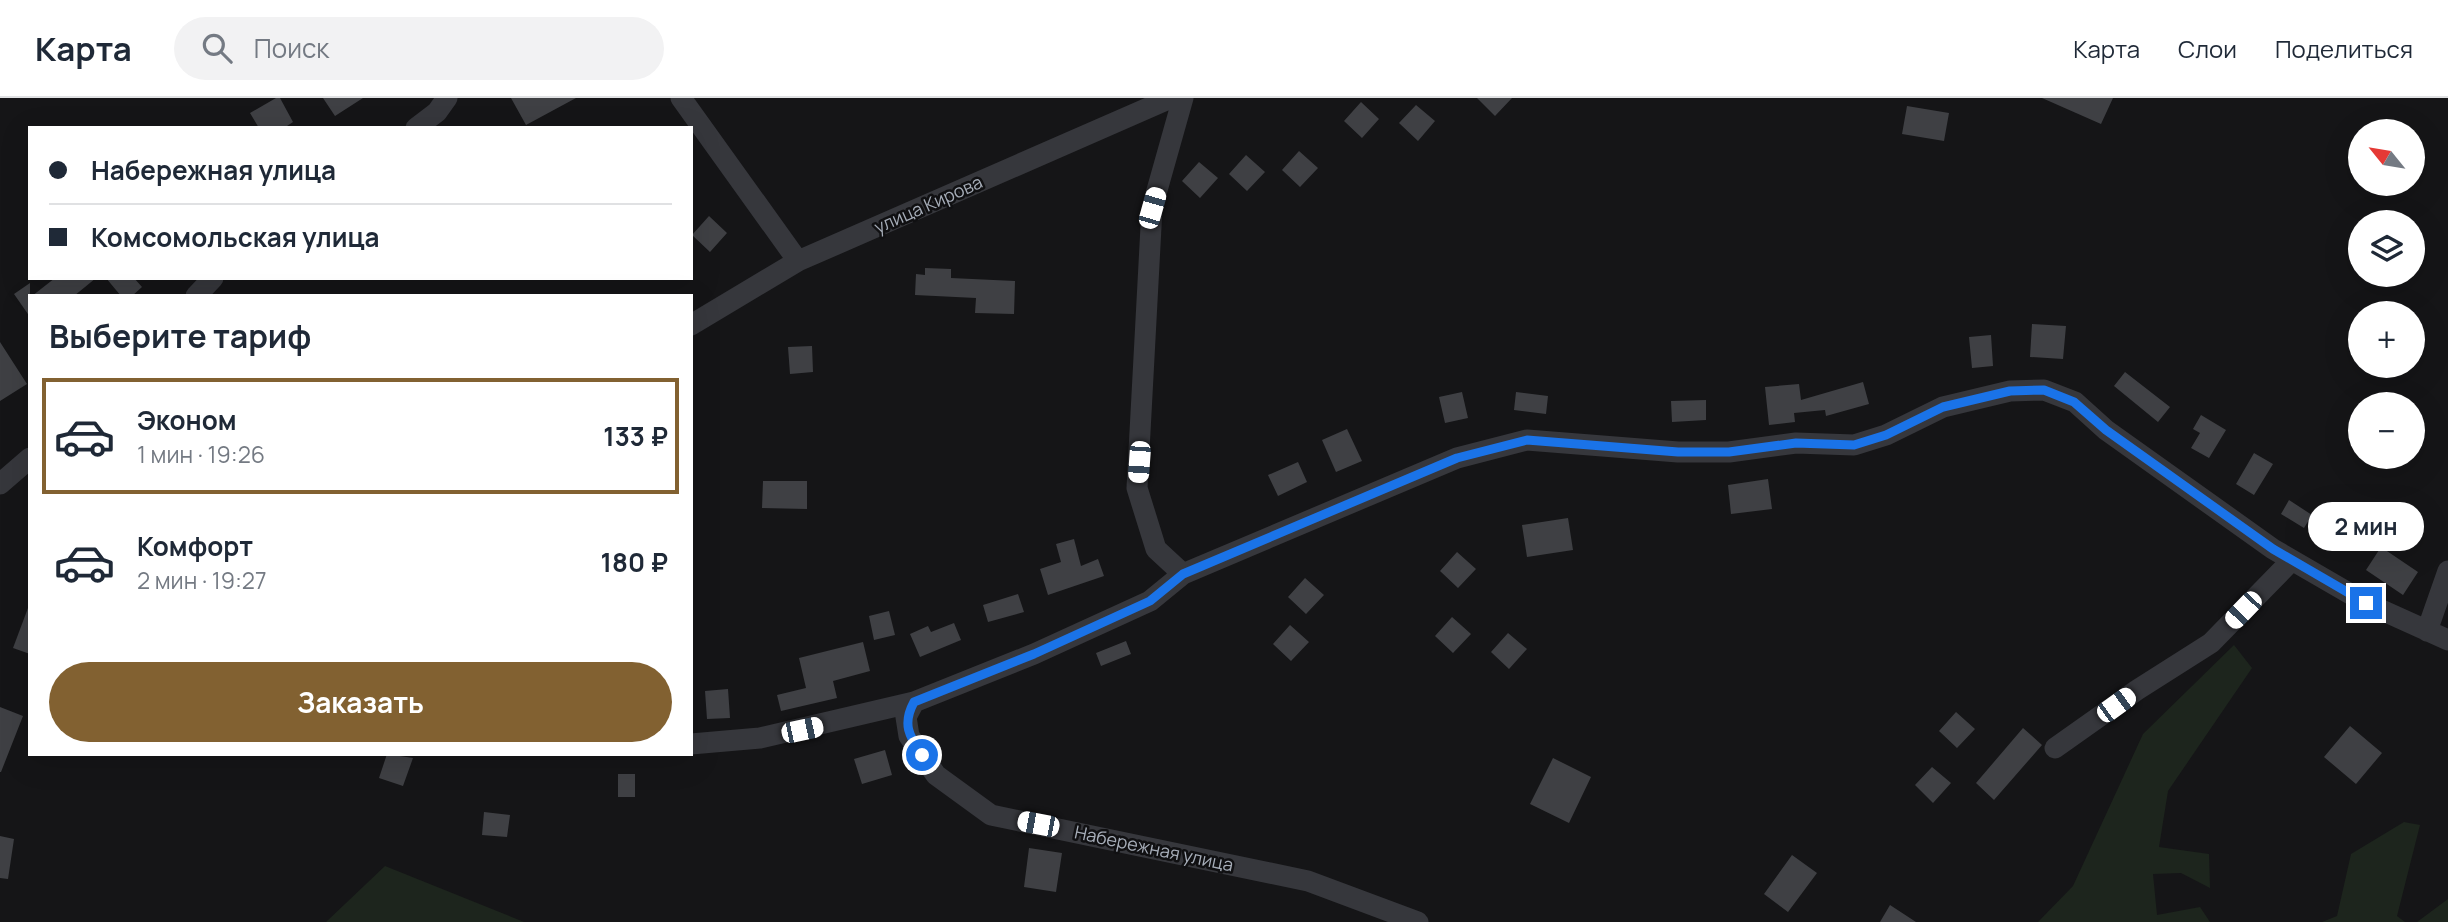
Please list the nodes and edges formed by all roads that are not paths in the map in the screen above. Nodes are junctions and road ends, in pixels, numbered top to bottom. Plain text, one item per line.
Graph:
1 (447, 98) edge
2 (681, 98) edge
3 (1171, 98) edge
4 (1183, 98) edge
5 (419, 126) edge
6 (798, 261) junction
7 (212, 280) edge
8 (198, 294) edge
9 (693, 324) edge
10 (28, 460) edge
11 (0, 484) edge
12 (2292, 560) junction
13 (2448, 570) edge
14 (1183, 574) junction
15 (2427, 631) junction
16 (2448, 640) edge
17 (914, 702) junction
18 (693, 744) edge
19 (2055, 748) dead end
20 (1418, 922) edge

1 - 5 street
2 - 6 street
3 - 6 street, улица Кирова
4 - 14 street
6 - 9 street, улица Кирова
7 - 8 street
10 - 11 street
12 - 14 street
12 - 15 street
12 - 19 street
13 - 15 street
14 - 17 street
15 - 16 street
17 - 18 street
17 - 20 street, Набережная улица

